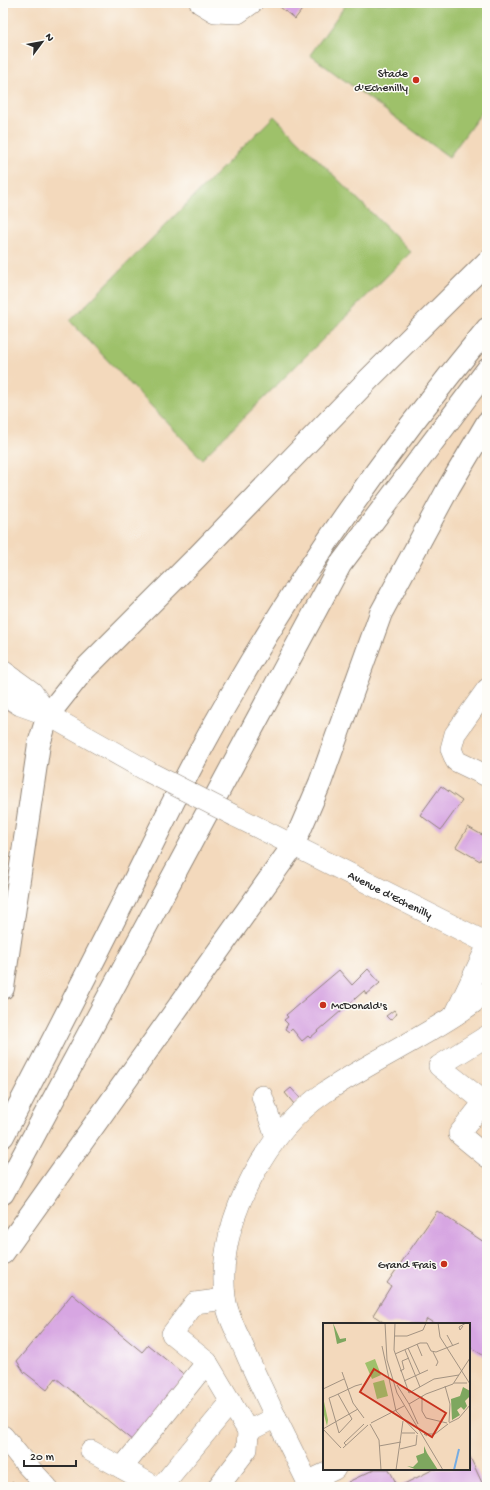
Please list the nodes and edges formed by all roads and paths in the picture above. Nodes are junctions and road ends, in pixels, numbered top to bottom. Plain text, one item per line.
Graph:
1 (200, 3) edge
2 (252, 3) edge
3 (487, 262) edge
4 (487, 329) edge
5 (487, 370) edge
6 (487, 423) edge
7 (3, 671) edge
8 (487, 689) edge
9 (3, 694) edge
10 (48, 715) junction
11 (487, 776) edge
12 (293, 846) junction
13 (487, 943) edge
14 (487, 947) edge
15 (3, 988) edge
16 (487, 992) edge
17 (449, 1019) junction
18 (485, 1040) edge
19 (459, 1054) junction
20 (262, 1096) dead end
21 (486, 1103) edge
22 (3, 1136) edge
23 (276, 1138) junction
24 (487, 1157) edge
25 (3, 1193) edge
26 (3, 1253) edge
27 (225, 1299) junction
28 (207, 1362) junction
29 (230, 1402) junction
30 (276, 1417) junction
31 (248, 1431) junction
32 (3, 1436) edge
33 (90, 1451) dead end
34 (122, 1468) junction
35 (333, 1470) edge
36 (309, 1485) edge
37 (47, 1487) edge
38 (156, 1487) edge
39 (161, 1487) edge
40 (218, 1487) edge

1 - 2 street
3 - 10 highway
4 - 22 highway
5 - 25 highway
6 - 12 highway
7 - 10 street
8 - 11 street
9 - 10 street
10 - 12 street, Avenue d'Echenilly, bridge
10 - 15 highway
12 - 13 street, Avenue d'Echenilly
12 - 26 highway
14 - 17 street
16 - 17 street
17 - 19 street
17 - 23 street
18 - 19 street
19 - 21 street
20 - 23 street
21 - 24 street
23 - 27 street
27 - 28 street
27 - 30 street
28 - 29 street
28 - 34 street
29 - 31 street
29 - 39 street
30 - 31 street
30 - 36 street
31 - 40 street
32 - 37 street
33 - 34 street
34 - 38 street
35 - 36 street

